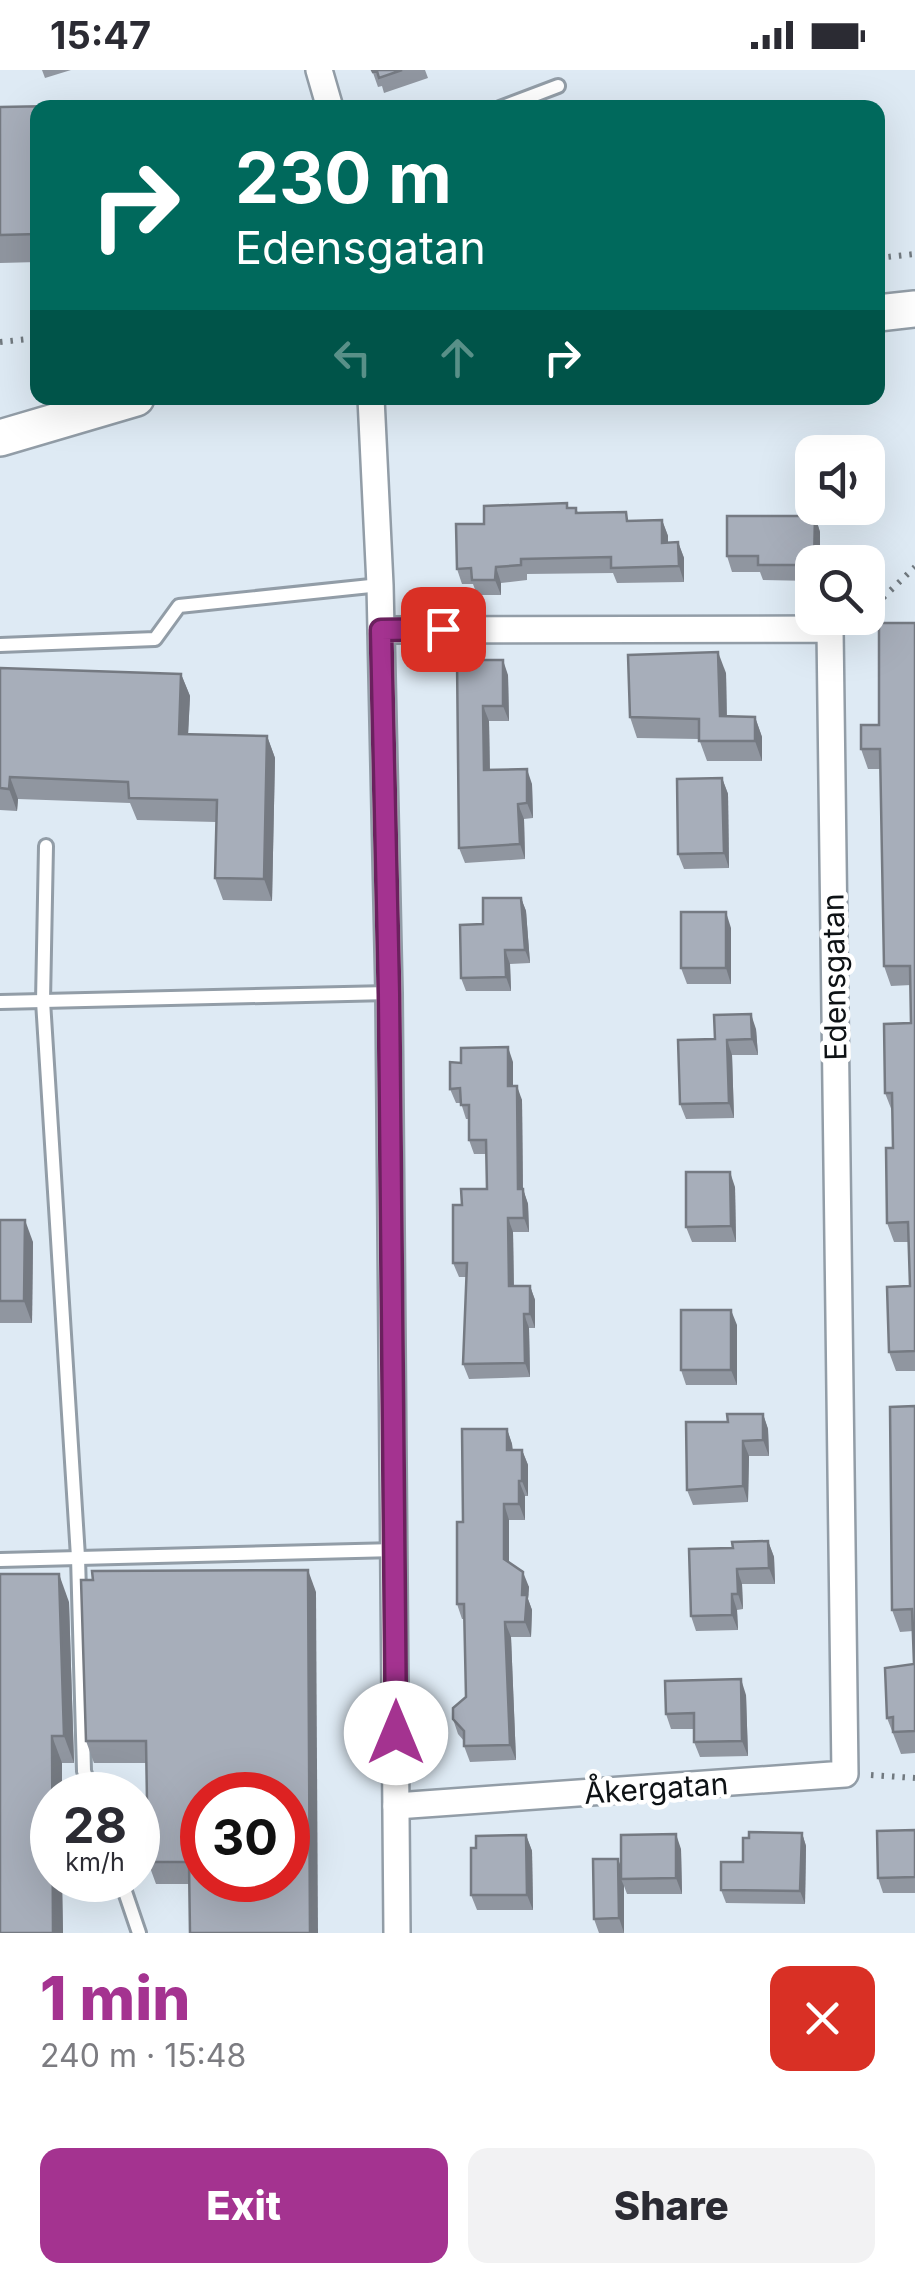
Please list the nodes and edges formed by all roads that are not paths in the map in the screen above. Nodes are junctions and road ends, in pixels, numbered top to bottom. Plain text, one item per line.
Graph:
1 (318, 70) edge
2 (558, 86) dead end
3 (327, 100) edge
4 (521, 100) edge
5 (915, 310) edge
6 (885, 312) edge
7 (63, 405) edge
8 (112, 405) edge
9 (371, 405) edge
10 (0, 413) edge
11 (0, 438) edge
12 (380, 584) junction
13 (381, 630) junction
14 (0, 644) edge
15 (46, 846) dead end
16 (389, 994) junction
17 (43, 1001) junction
18 (0, 1002) edge
19 (396, 1550) junction
20 (78, 1557) junction
21 (0, 1560) edge
22 (84, 1772) edge
23 (845, 1774) joint
24 (396, 1806) junction
25 (128, 1902) edge
26 (139, 1933) edge
27 (397, 1933) edge

1 - 3 street
2 - 4 lane
5 - 6 main road
7 - 10 main road
8 - 11 main road
9 - 12 street
12 - 13 street
12 - 14 lane
13 - 16 street
13 - 23 street, Edensgatan
15 - 17 lane
16 - 17 lane
16 - 19 street
17 - 18 lane
17 - 20 lane
19 - 20 lane
19 - 24 street
20 - 21 lane
20 - 22 lane
23 - 24 street, Åkergatan
24 - 27 street
25 - 26 lane

